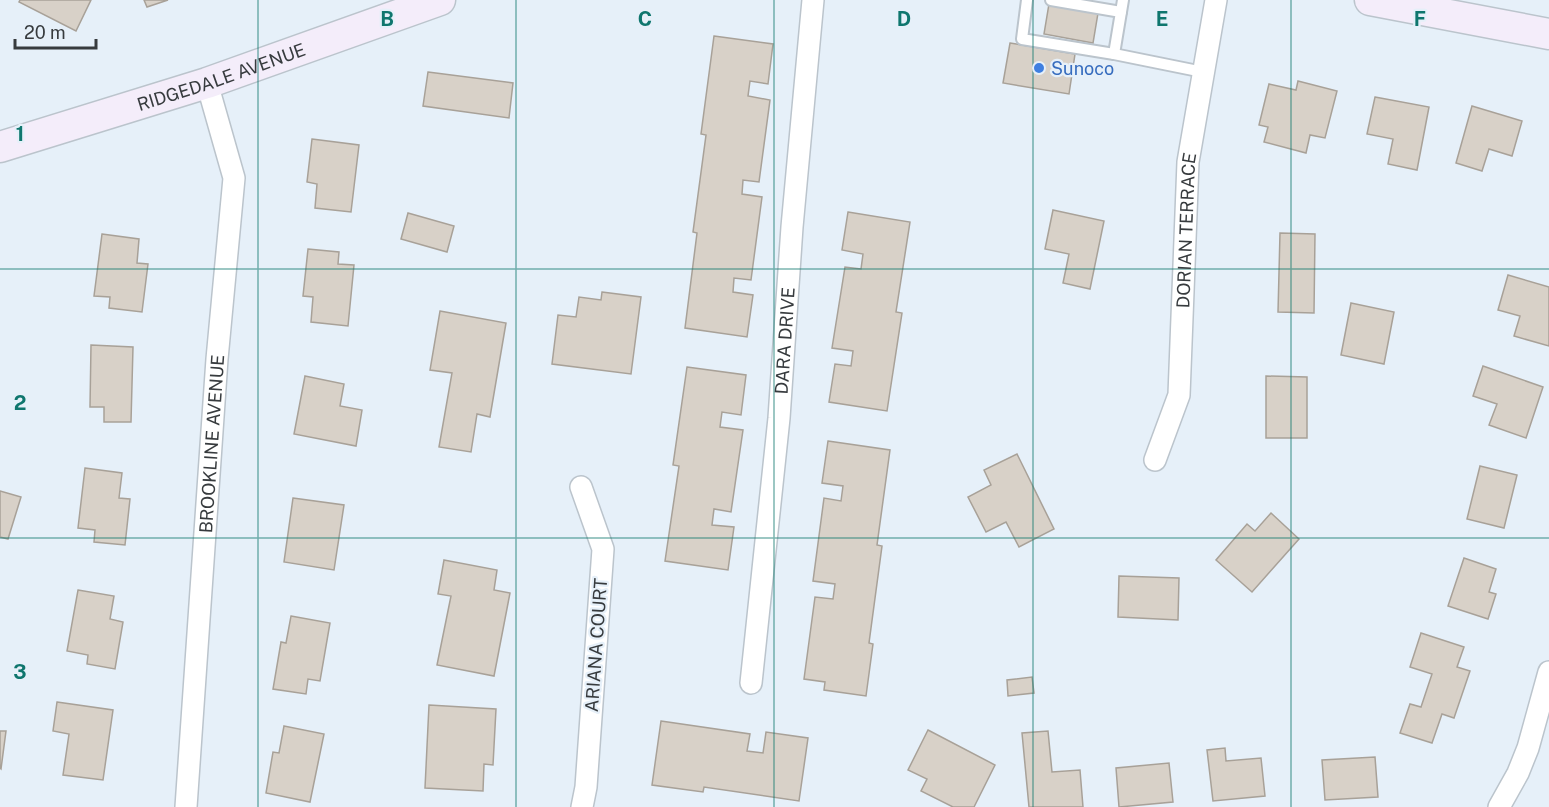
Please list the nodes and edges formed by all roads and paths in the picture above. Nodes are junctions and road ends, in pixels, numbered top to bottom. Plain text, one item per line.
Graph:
1 (440, 0) edge
2 (813, 0) edge
3 (1027, 0) edge
4 (1051, 0) edge
5 (1123, 0) edge
6 (1215, 0) edge
7 (1370, 0) edge
8 (1121, 12) junction
9 (1549, 34) edge
10 (1114, 54) junction
11 (1203, 72) junction
12 (207, 82) junction
13 (0, 147) edge
14 (1155, 460) dead end
15 (581, 487) dead end
16 (1549, 672) edge
17 (752, 683) dead end
18 (186, 807) edge
19 (582, 807) edge
20 (1499, 807) edge

1 - 12 main road, RIDGEDALE AVENUE
2 - 17 street, DARA DRIVE
3 - 10 lane
4 - 8 lane
5 - 8 lane
6 - 11 street, DORIAN TERRACE
7 - 9 main road
8 - 10 lane
10 - 11 lane
11 - 14 street, DORIAN TERRACE
12 - 13 main road, RIDGEDALE AVENUE
12 - 18 street, BROOKLINE AVENUE
15 - 19 street, ARIANA COURT
16 - 20 street

